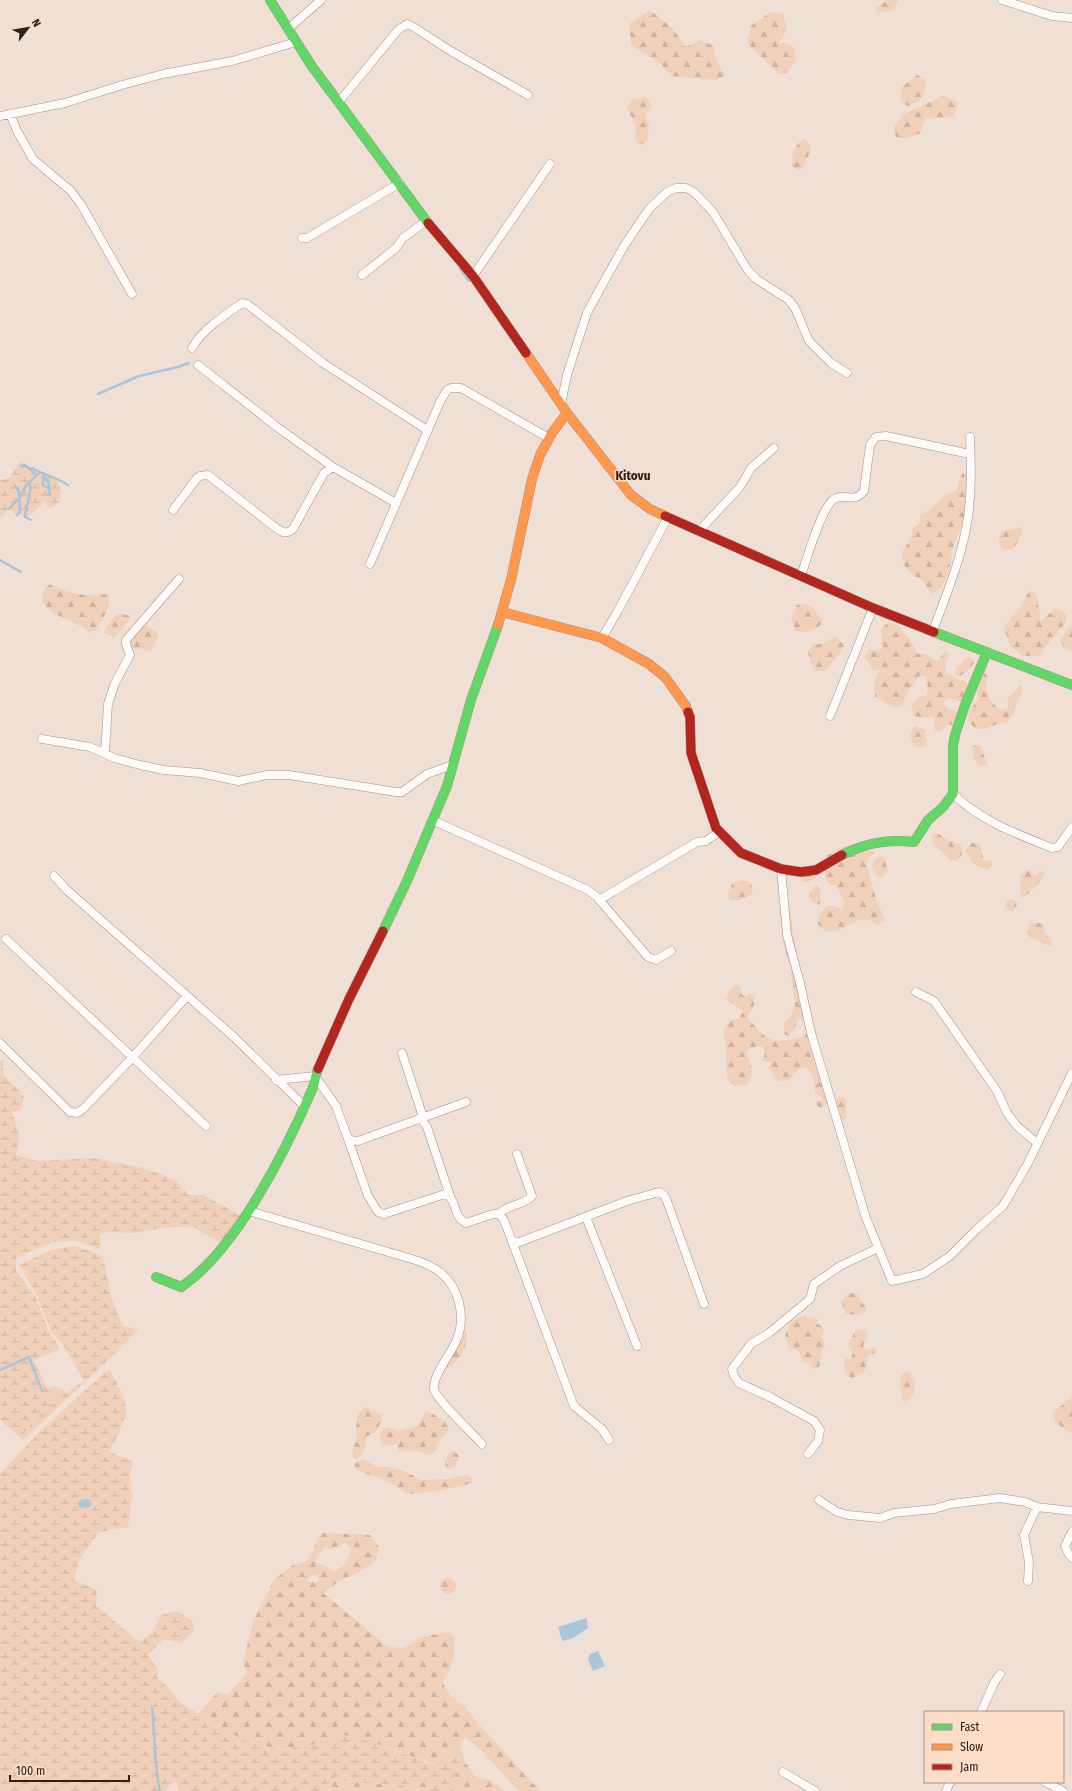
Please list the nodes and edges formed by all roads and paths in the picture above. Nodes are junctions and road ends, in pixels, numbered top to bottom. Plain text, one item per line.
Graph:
1 (270, 0) edge
2 (321, 0) edge
3 (1002, 0) edge
4 (1072, 18) edge
5 (288, 29) junction
6 (296, 42) junction
7 (528, 95) dead end
8 (338, 103) junction
9 (10, 114) junction
10 (0, 116) edge
11 (550, 164) dead end
12 (400, 183) junction
13 (426, 221) junction
14 (302, 238) dead end
15 (362, 275) dead end
16 (473, 276) junction
17 (132, 294) dead end
18 (192, 348) dead end
19 (198, 365) dead end
20 (847, 373) dead end
21 (561, 404) junction
22 (567, 413) junction
23 (427, 430) junction
24 (547, 437) junction
25 (970, 437) dead end
26 (774, 448) dead end
27 (970, 454) junction
28 (333, 467) junction
29 (396, 503) junction
30 (173, 510) dead end
31 (668, 517) junction
32 (700, 530) junction
33 (370, 564) dead end
34 (801, 575) junction
35 (179, 579) dead end
36 (873, 608) junction
37 (502, 612) junction
38 (934, 631) junction
39 (602, 638) junction
40 (987, 652) junction
41 (1072, 685) edge
42 (830, 716) dead end
43 (42, 739) dead end
44 (105, 753) junction
45 (452, 765) junction
46 (953, 794) junction
47 (432, 820) junction
48 (1072, 827) edge
49 (719, 832) junction
50 (781, 869) junction
51 (54, 876) dead end
52 (599, 900) junction
53 (6, 939) dead end
54 (672, 951) dead end
55 (916, 992) dead end
56 (187, 996) junction
57 (0, 1043) edge
58 (402, 1053) dead end
59 (132, 1058) junction
60 (1072, 1073) edge
61 (315, 1076) junction
62 (276, 1080) junction
63 (466, 1102) dead end
64 (305, 1107) junction
65 (420, 1118) junction
66 (206, 1126) dead end
67 (347, 1136) junction
68 (1037, 1143) junction
69 (516, 1154) dead end
70 (452, 1200) junction
71 (249, 1211) junction
72 (499, 1214) junction
73 (586, 1217) junction
74 (512, 1240) junction
75 (878, 1248) junction
76 (156, 1277) dead end
77 (704, 1304) dead end
78 (637, 1346) dead end
79 (609, 1440) dead end
80 (482, 1444) dead end
81 (808, 1454) dead end
82 (819, 1500) dead end
83 (1037, 1507) junction
84 (1072, 1511) edge
85 (1072, 1532) edge
86 (1072, 1558) edge
87 (1028, 1581) dead end
88 (1000, 1674) dead end
89 (981, 1711) edge
90 (783, 1772) dead end
91 (1047, 1783) edge
92 (815, 1791) edge
93 (1063, 1791) edge

1 - 5 street
2 - 5 street
3 - 4 street
5 - 6 street
6 - 8 street
6 - 9 street
7 - 8 street
8 - 12 street
9 - 10 street
9 - 17 street
11 - 16 street
12 - 13 street
12 - 14 street
13 - 15 street
13 - 16 street
16 - 21 street
18 - 23 street
19 - 28 street
20 - 21 street
21 - 22 street
22 - 24 street
22 - 31 street
23 - 24 street
23 - 29 street
24 - 37 street
25 - 27 street
26 - 32 street
27 - 34 street
27 - 38 street
28 - 29 street
28 - 30 street
29 - 33 street
31 - 32 street
31 - 39 street
32 - 34 street
34 - 36 street
35 - 44 street
36 - 38 street
36 - 42 street
37 - 39 street
37 - 45 street
38 - 40 street
39 - 49 street
40 - 41 street
40 - 46 street
43 - 44 street
44 - 45 street
45 - 47 street
46 - 48 street
46 - 50 street
47 - 52 street
47 - 61 street
49 - 50 street
49 - 52 street
50 - 75 street
51 - 56 street
52 - 54 street
53 - 59 street
55 - 68 street
56 - 59 street
56 - 62 street
57 - 59 street
58 - 65 street
59 - 66 street
60 - 68 street
61 - 62 street
61 - 64 street
61 - 67 street
62 - 64 street
63 - 65 street
64 - 71 street
65 - 67 street
65 - 70 street
67 - 70 street
68 - 75 street
69 - 72 street
70 - 72 street
71 - 76 street
71 - 80 street
72 - 74 street
73 - 74 street
73 - 77 street
73 - 78 street
74 - 79 street
75 - 81 street
82 - 83 street
83 - 84 street
83 - 87 street
85 - 86 street
88 - 89 street
90 - 92 street
91 - 93 street

